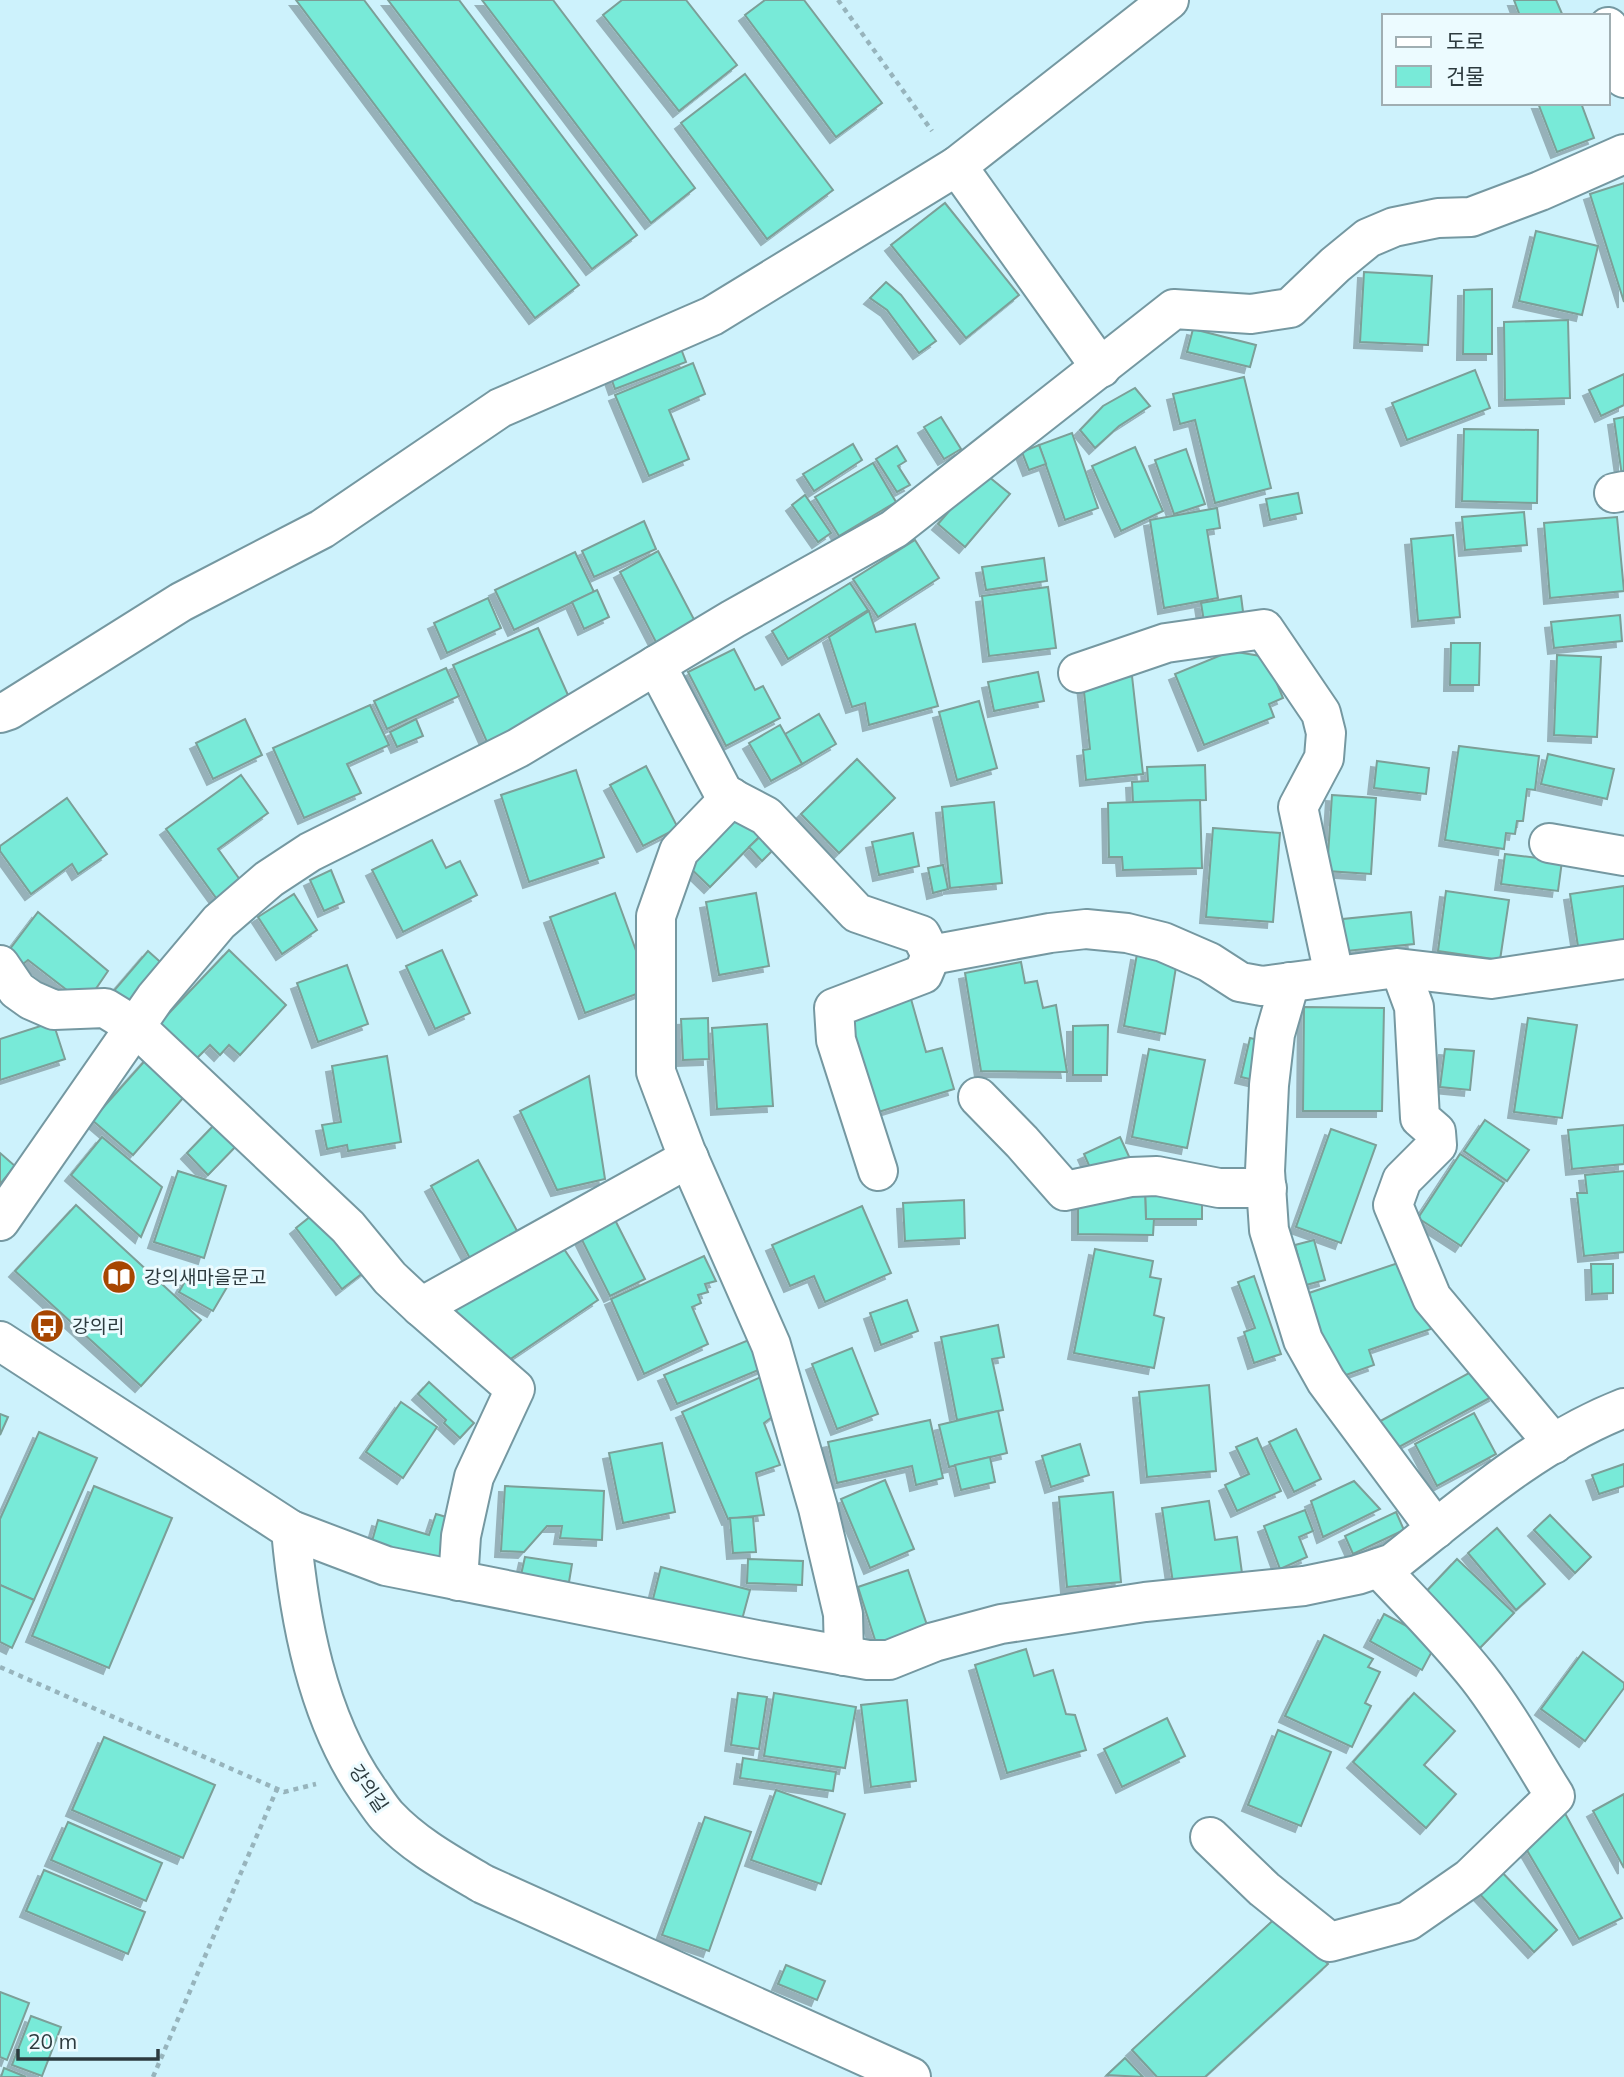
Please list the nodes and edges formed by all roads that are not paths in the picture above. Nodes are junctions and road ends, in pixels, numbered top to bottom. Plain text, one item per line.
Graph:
1 (1169, 0) edge
2 (1610, 33) edge
3 (1624, 78) edge
4 (1624, 154) edge
5 (957, 166) junction
6 (1101, 368) junction
7 (656, 666) junction
8 (1078, 673) dead end
9 (0, 713) edge
10 (731, 797) junction
11 (1549, 843) dead end
12 (1624, 856) edge
13 (931, 955) junction
14 (1624, 959) edge
15 (0, 965) edge
16 (1400, 969) junction
17 (1334, 975) junction
18 (1290, 982) junction
19 (136, 1027) junction
20 (978, 1097) dead end
21 (688, 1155) junction
22 (878, 1171) dead end
23 (1266, 1188) junction
24 (0, 1221) edge
25 (421, 1307) junction
26 (0, 1341) edge
27 (1624, 1408) edge
28 (1554, 1444) junction
29 (291, 1530) junction
30 (1436, 1530) junction
31 (1379, 1569) junction
32 (458, 1581) junction
33 (844, 1656) junction
34 (1210, 1837) dead end
35 (911, 2077) edge

1 - 5 street
2 - 3 street
4 - 6 street
5 - 6 street
5 - 9 street
6 - 7 street
7 - 10 street
7 - 19 street
8 - 17 street
10 - 13 street
10 - 21 street
11 - 12 street
13 - 18 street
13 - 22 street
14 - 16 street
15 - 19 street
16 - 17 street
16 - 28 street
17 - 18 street
18 - 23 street
19 - 24 street
19 - 25 street
20 - 23 street
21 - 25 street
21 - 33 street
23 - 30 street
25 - 32 street
26 - 29 street
27 - 28 street
28 - 30 street
29 - 32 street
29 - 35 street, 강의길
30 - 31 street
31 - 33 street
31 - 34 street
32 - 33 street

